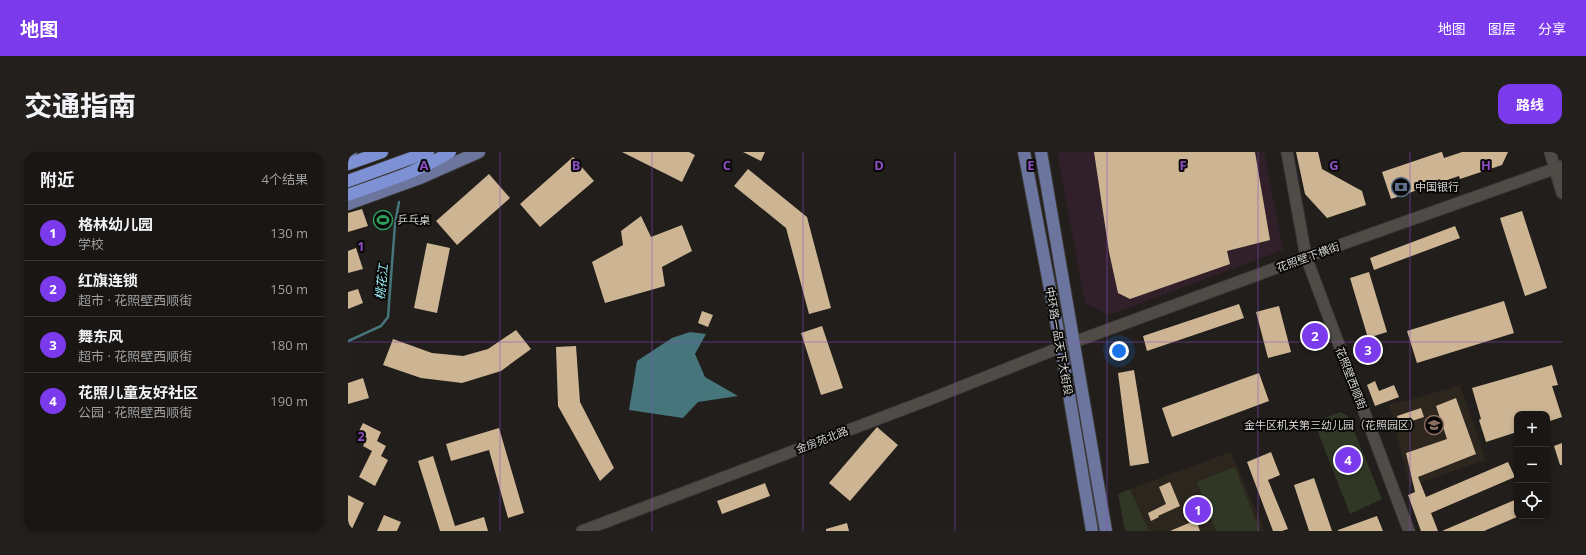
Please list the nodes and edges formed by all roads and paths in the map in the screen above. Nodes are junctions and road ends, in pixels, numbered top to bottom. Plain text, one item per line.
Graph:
1 (351, 152) edge
2 (382, 152) edge
3 (428, 152) edge
4 (450, 152) edge
5 (474, 152) edge
6 (479, 152) edge
7 (1024, 152) edge
8 (1040, 152) edge
9 (1287, 152) edge
10 (1550, 152) edge
11 (348, 153) edge
12 (462, 159) junction
13 (348, 164) edge
14 (1559, 168) edge
15 (348, 181) edge
16 (1562, 193) edge
17 (348, 195) edge
18 (348, 204) edge
19 (1306, 257) junction
20 (1074, 342) junction
21 (1061, 347) junction
22 (582, 531) edge
23 (1092, 531) edge
24 (1106, 531) edge
25 (1409, 531) edge

1 - 11 main road
2 - 13 highway
3 - 15 highway
4 - 17 highway
5 - 12 main road
6 - 12 main road
7 - 21 main road, 中环路一品天下大街段
8 - 20 main road, 中环路一品天下大街段
9 - 19 street, 花照壁西顺街
10 - 14 street
12 - 18 main road
14 - 16 street
14 - 19 street, 花照壁下横街
19 - 20 street, 花照壁下横街
19 - 25 street, 花照壁西顺街
20 - 21 street, 花照壁下横街
20 - 24 main road, 中环路一品天下大街段
21 - 22 street, 金房苑北路
21 - 23 main road, 中环路一品天下大街段

